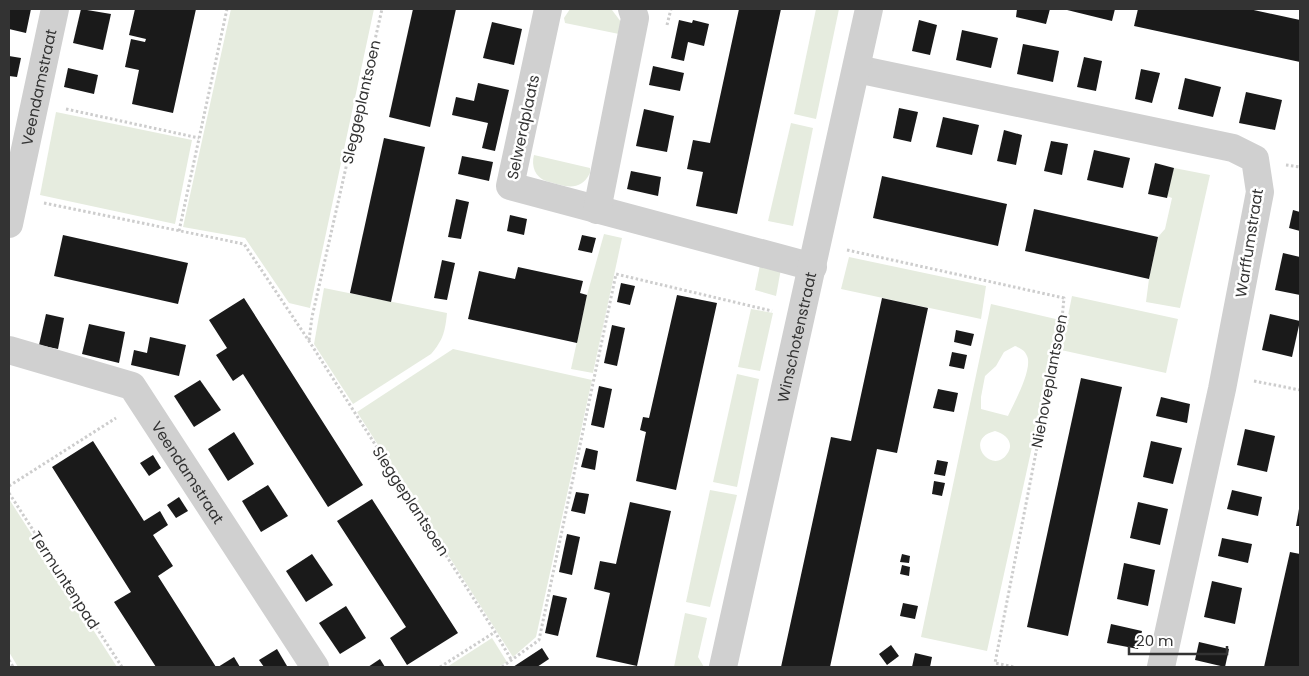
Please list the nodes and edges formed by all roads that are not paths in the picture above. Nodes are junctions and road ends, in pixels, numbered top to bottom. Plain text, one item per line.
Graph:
1 (55, 9) edge
2 (548, 9) edge
3 (632, 9) edge
4 (869, 9) edge
5 (857, 69) junction
6 (597, 210) junction
7 (9, 224) edge
8 (815, 255) junction
9 (9, 350) edge
10 (316, 667) edge
11 (723, 667) edge
12 (1161, 667) edge

1 - 7 street, Veendamstraat
2 - 6 street, Selwerdplaats
3 - 6 street
4 - 5 street, Winschotenstraat
5 - 8 street, Winschotenstraat
5 - 12 street, Warffumstraat
6 - 8 street, Selwerdplaats
8 - 11 street, Winschotenstraat
9 - 10 street, Veendamstraat

